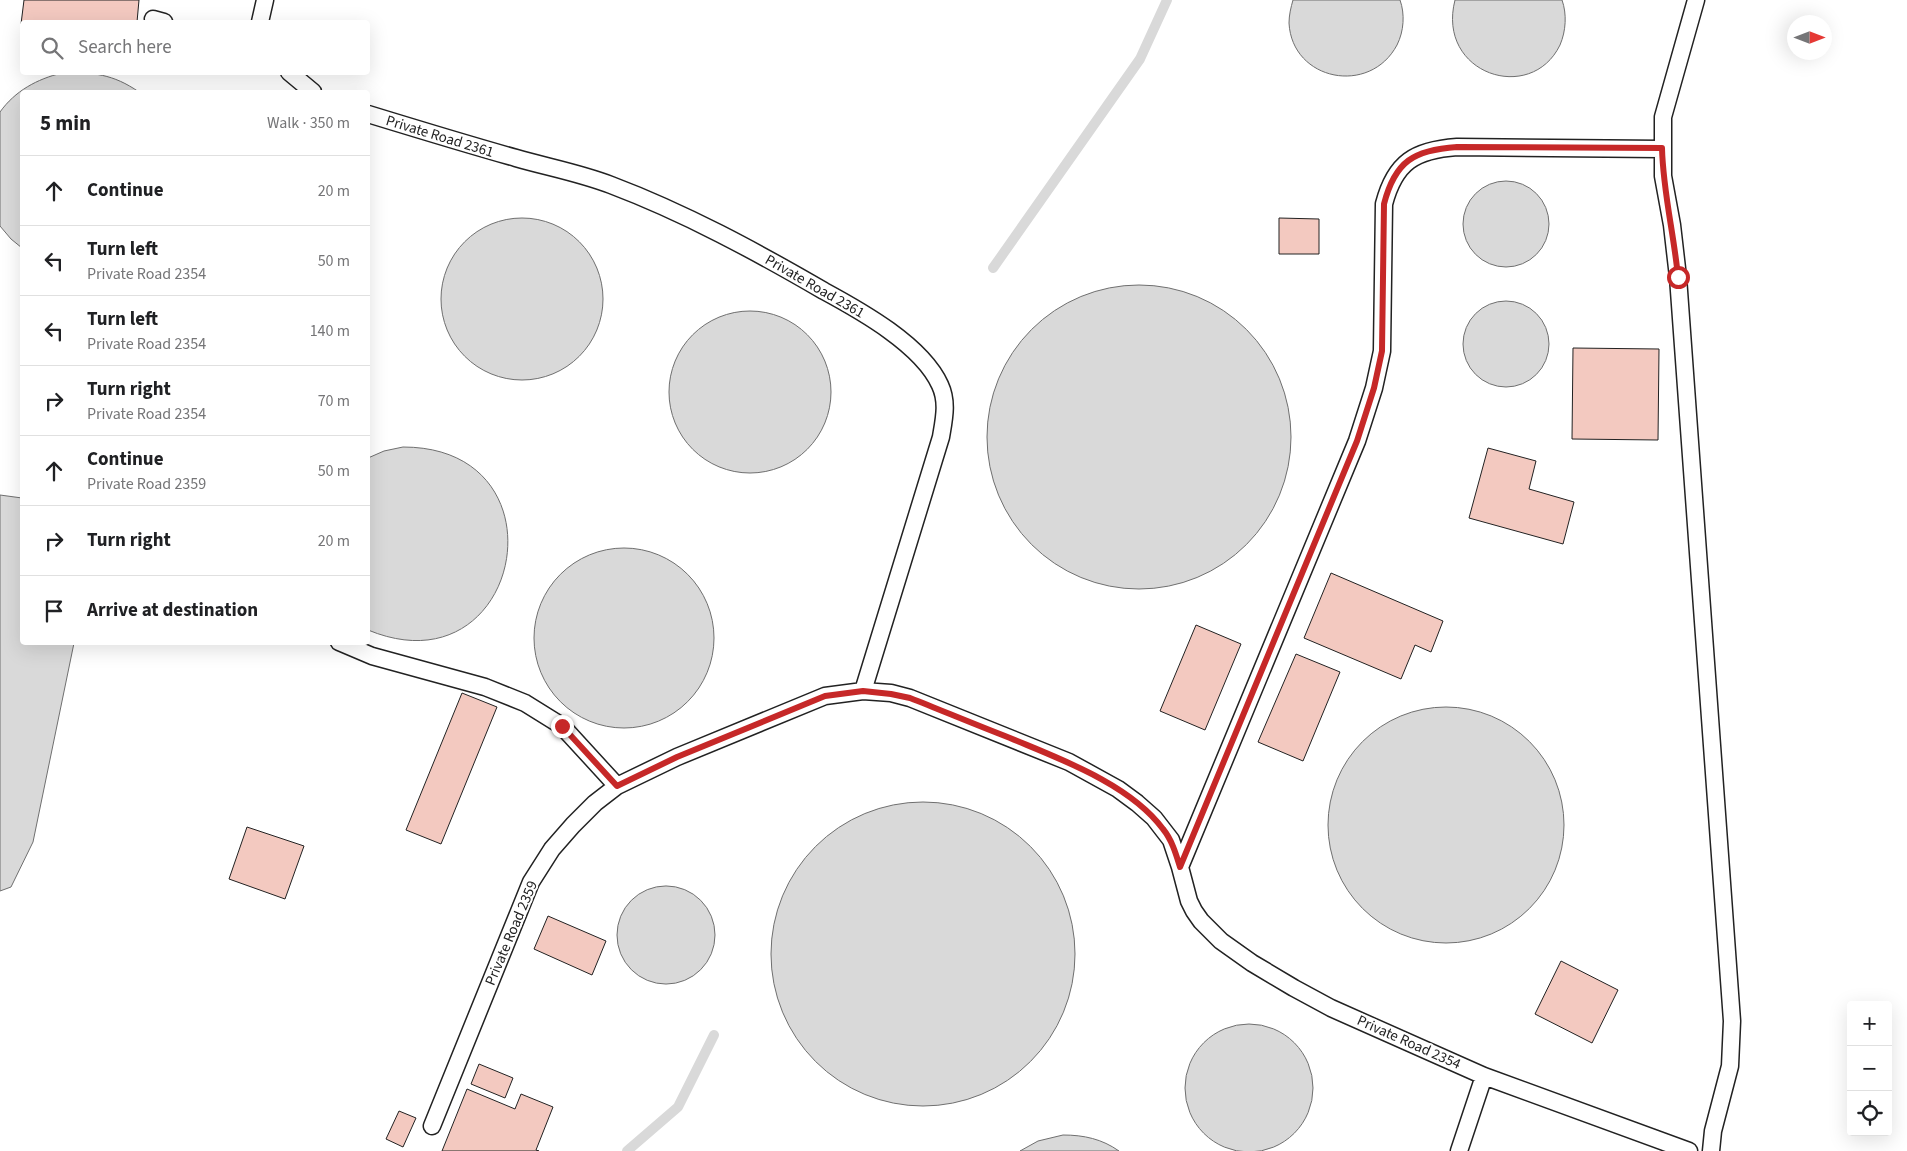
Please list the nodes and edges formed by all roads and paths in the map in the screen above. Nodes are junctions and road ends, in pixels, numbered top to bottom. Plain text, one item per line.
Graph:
1 (265, 0) edge
2 (1696, 0) edge
3 (260, 20) edge
4 (294, 82) edge
5 (309, 90) edge
6 (370, 115) edge
7 (1662, 148) junction
8 (347, 645) edge
9 (863, 691) junction
10 (617, 786) junction
11 (1180, 867) junction
12 (1484, 1076) junction
13 (432, 1126) dead end
14 (1459, 1151) edge
15 (1689, 1151) edge
16 (1710, 1151) edge

1 - 3 lane
2 - 7 lane
4 - 5 lane
6 - 9 lane, Private Road 2361
7 - 11 lane
7 - 16 lane
8 - 10 lane
9 - 10 lane, Private Road 2359
9 - 11 lane, Private Road 2354
10 - 13 lane, Private Road 2359
11 - 12 lane, Private Road 2354
12 - 14 lane
12 - 15 lane, Private Road 2354

